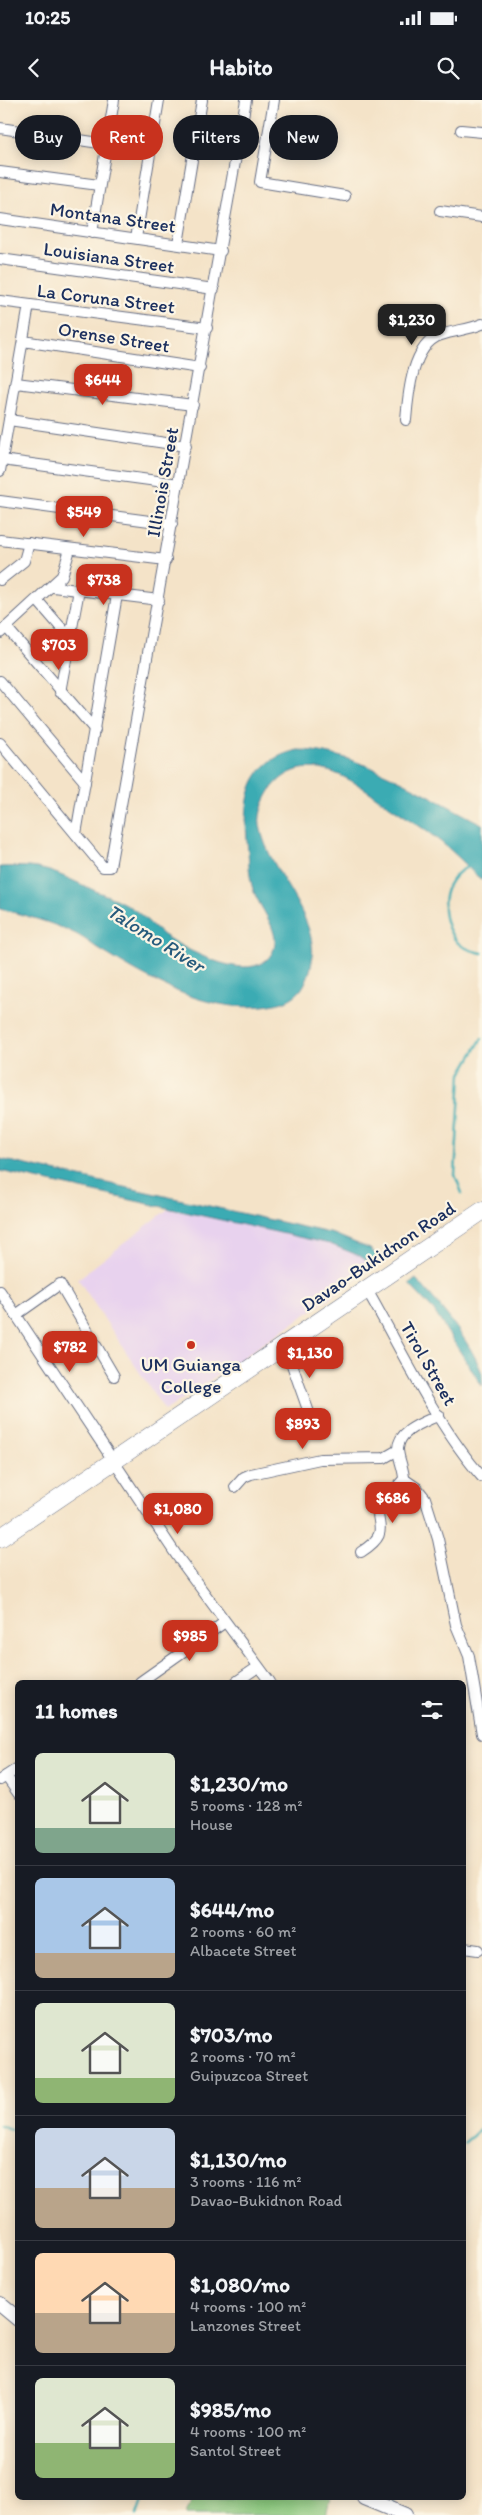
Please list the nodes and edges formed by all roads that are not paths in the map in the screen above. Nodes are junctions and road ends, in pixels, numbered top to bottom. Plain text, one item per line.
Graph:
1 (112, 100) edge
2 (160, 100) edge
3 (202, 100) edge
4 (246, 100) edge
5 (274, 100) edge
6 (110, 115) edge
7 (0, 128) edge
8 (461, 130) dead end
9 (482, 132) edge
10 (91, 142) edge
11 (103, 160) edge
12 (0, 172) edge
13 (99, 185) junction
14 (345, 196) dead end
15 (440, 211) dead end
16 (482, 216) edge
17 (0, 219) edge
18 (92, 233) junction
19 (136, 238) junction
20 (178, 244) junction
21 (221, 252) junction
22 (0, 260) edge
23 (214, 289) junction
24 (0, 301) edge
25 (29, 306) junction
26 (482, 324) edge
27 (207, 328) junction
28 (23, 341) junction
29 (200, 368) junction
30 (16, 382) junction
31 (193, 406) junction
32 (9, 420) junction
33 (406, 420) dead end
34 (186, 446) junction
35 (1, 466) edge
36 (179, 484) junction
37 (0, 501) edge
38 (172, 524) junction
39 (0, 540) edge
40 (29, 543) junction
41 (70, 549) junction
42 (166, 560) junction
43 (0, 580) edge
44 (53, 587) junction
45 (79, 590) junction
46 (117, 595) junction
47 (37, 600) junction
48 (159, 600) junction
49 (3, 630) edge
50 (70, 638) junction
51 (0, 681) edge
52 (60, 692) junction
53 (95, 730) junction
54 (0, 744) edge
55 (85, 782) junction
56 (76, 834) junction
57 (482, 1211) edge
58 (367, 1290) junction
59 (2, 1298) edge
60 (16, 1315) junction
61 (285, 1345) junction
62 (114, 1376) dead end
63 (439, 1415) junction
64 (312, 1421) dead end
65 (398, 1450) junction
66 (114, 1461) junction
67 (482, 1477) edge
68 (404, 1479) junction
69 (235, 1487) dead end
70 (0, 1538) edge
71 (361, 1552) dead end
72 (225, 1622) junction
73 (258, 1667) junction
74 (143, 1680) edge
75 (239, 1680) edge
76 (268, 1680) edge
77 (482, 1734) edge
78 (15, 1770) edge
79 (3, 1778) edge
80 (15, 1790) edge
81 (466, 1948) edge
82 (478, 1950) dead end
83 (0, 2304) edge
84 (15, 2316) edge
85 (369, 2500) edge
86 (405, 2515) edge

1 - 6 street
2 - 19 street
3 - 20 street
4 - 21 street, Illinois Street
5 - 14 street
7 - 10 street
8 - 9 street
11 - 13 street
12 - 13 street
13 - 18 street
15 - 16 street
17 - 18 street, Montana Street
18 - 19 street, Montana Street
19 - 20 street, Montana Street
20 - 21 street, Montana Street
21 - 23 street, Illinois Street
22 - 23 street, Louisiana Street
23 - 27 street, Illinois Street
24 - 25 street, La Coruna Street
25 - 27 street, La Coruna Street
25 - 28 street
26 - 33 street
27 - 29 street, Illinois Street
28 - 29 street, Orense Street
28 - 30 street
29 - 31 street, Illinois Street
30 - 31 street
30 - 32 street
31 - 34 street, Illinois Street
32 - 34 street
32 - 35 street
34 - 36 street, Illinois Street
35 - 36 street
36 - 38 street, Illinois Street
37 - 38 street
38 - 42 street, Illinois Street
39 - 40 street
40 - 41 street
40 - 43 street
41 - 42 street
41 - 44 street
42 - 48 street, Illinois Street
44 - 45 street
44 - 47 street
45 - 46 street
45 - 50 street
46 - 48 street
46 - 53 street
47 - 49 street
47 - 50 street
48 - 56 street, Illinois Street
49 - 52 street
50 - 52 street
51 - 55 street
52 - 53 street
53 - 55 street
54 - 56 street
55 - 56 street
57 - 58 highway, Davao-Bukidnon Road
58 - 61 highway, Davao-Bukidnon Road
58 - 63 street, Tirol Street
59 - 60 street
60 - 62 street
60 - 66 street
61 - 64 street
61 - 66 highway, Davao-Bukidnon Road
63 - 65 street
63 - 67 street, Tirol Street
65 - 68 street
65 - 69 street
66 - 70 highway, Davao-Bukidnon Road
66 - 72 street
68 - 71 street
68 - 77 street
72 - 73 street
72 - 74 street
73 - 75 street
73 - 76 street
78 - 79 street
79 - 80 street
81 - 82 street
83 - 84 street
85 - 86 street

